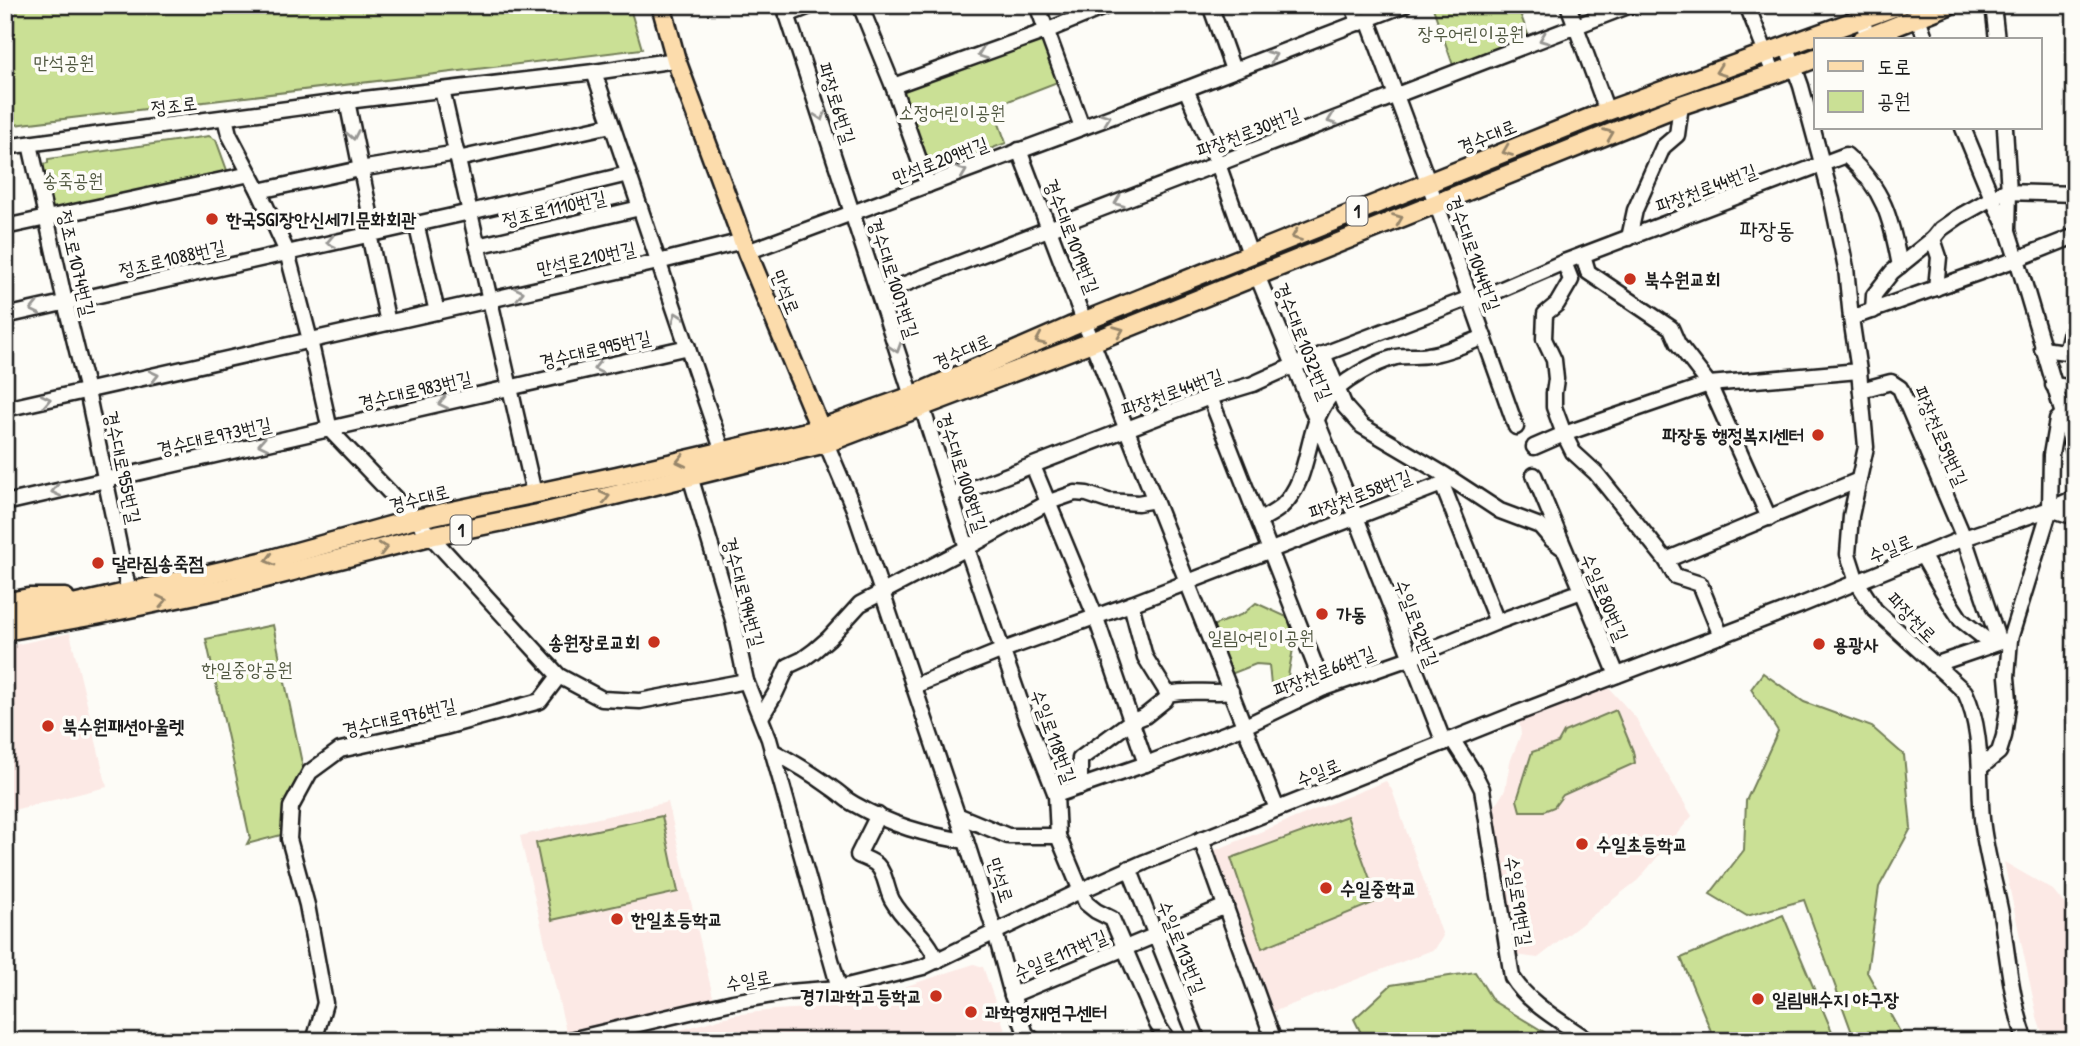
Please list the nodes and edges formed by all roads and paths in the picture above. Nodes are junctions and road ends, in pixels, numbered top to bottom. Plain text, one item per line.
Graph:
1 (661, 5) edge
2 (813, 5) edge
3 (860, 5) edge
4 (1037, 5) edge
5 (1109, 5) edge
6 (1210, 5) edge
7 (1352, 5) edge
8 (1404, 5) edge
9 (1568, 5) edge
10 (1630, 5) edge
11 (1746, 5) edge
12 (1899, 5) edge
13 (1949, 5) edge
14 (1993, 5) edge
15 (785, 10) edge
16 (1860, 13) edge
17 (1918, 18) junction
18 (1364, 21) junction
19 (1576, 26) junction
20 (1046, 31) junction
21 (1865, 38) edge
22 (1868, 38) edge
23 (1925, 38) edge
24 (1997, 38) edge
25 (1787, 47) junction
26 (1766, 55) junction
27 (1814, 59) edge
28 (676, 60) junction
29 (1793, 66) junction
30 (1233, 70) junction
31 (594, 72) junction
32 (1774, 74) junction
33 (893, 86) junction
34 (1186, 89) junction
35 (442, 90) junction
36 (1397, 95) junction
37 (346, 101) junction
38 (1681, 105) junction
39 (1607, 111) junction
40 (225, 118) junction
41 (611, 125) junction
42 (1082, 127) junction
43 (1965, 130) edge
44 (2005, 130) edge
45 (30, 144) junction
46 (5, 147) edge
47 (1019, 150) junction
48 (457, 156) junction
49 (1218, 164) junction
50 (1822, 165) junction
51 (360, 169) junction
52 (250, 174) junction
53 (628, 174) junction
54 (1428, 183) junction
55 (928, 185) junction
56 (259, 191) junction
57 (2009, 192) junction
58 (2075, 194) edge
59 (1992, 198) junction
60 (1436, 204) junction
61 (640, 208) junction
62 (470, 212) junction
63 (852, 213) junction
64 (47, 218) junction
65 (416, 223) junction
66 (5, 228) edge
67 (1049, 229) junction
68 (2008, 231) junction
69 (372, 233) junction
70 (2075, 236) edge
71 (1629, 238) junction
72 (1933, 239) junction
73 (477, 246) junction
74 (745, 246) junction
75 (288, 251) junction
76 (1250, 254) junction
77 (1583, 256) junction
78 (2017, 259) junction
79 (658, 262) junction
80 (1564, 262) junction
81 (1900, 266) junction
82 (1588, 272) junction
83 (1257, 275) junction
84 (1571, 280) junction
85 (1936, 288) junction
86 (879, 294) junction
87 (490, 299) junction
88 (1471, 300) junction
89 (65, 302) junction
90 (1872, 311) junction
91 (437, 312) junction
92 (2075, 315) edge
93 (5, 316) edge
94 (1851, 318) junction
95 (388, 323) junction
96 (1089, 332) junction
97 (1484, 337) junction
98 (310, 340) junction
99 (688, 347) junction
100 (2042, 349) junction
101 (1323, 354) junction
102 (1295, 365) junction
103 (1859, 371) junction
104 (1709, 384) junction
105 (2053, 385) junction
106 (510, 388) junction
107 (1338, 388) junction
108 (2075, 388) edge
109 (1861, 390) junction
110 (87, 391) junction
111 (1210, 397) junction
112 (912, 401) junction
113 (5, 409) edge
114 (2063, 414) junction
115 (1315, 421) junction
116 (1128, 428) junction
117 (1516, 428) dead end
118 (330, 430) junction
119 (1563, 434) junction
120 (823, 436) junction
121 (1534, 447) dead end
122 (762, 451) junction
123 (723, 452) junction
124 (2075, 455) edge
125 (1033, 466) junction
126 (1534, 475) dead end
127 (690, 476) junction
128 (106, 479) junction
129 (1859, 480) junction
130 (534, 493) junction
131 (950, 494) junction
132 (2075, 498) edge
133 (1155, 500) junction
134 (1049, 502) junction
135 (5, 503) edge
136 (2050, 509) junction
137 (1356, 517) junction
138 (2075, 517) edge
139 (1769, 518) junction
140 (415, 519) junction
141 (1260, 520) junction
142 (430, 536) junction
143 (1964, 538) junction
144 (341, 541) junction
145 (967, 548) junction
146 (1270, 549) junction
147 (1564, 549) junction
148 (1922, 555) junction
149 (1666, 560) junction
150 (306, 567) junction
151 (1187, 582) junction
152 (1857, 582) junction
153 (882, 591) junction
154 (1582, 591) junction
155 (129, 593) junction
156 (103, 598) junction
157 (5, 603) edge
158 (1130, 604) junction
159 (96, 615) junction
160 (5, 618) edge
161 (1096, 618) junction
162 (1497, 622) junction
163 (5, 631) edge
164 (1721, 636) junction
165 (5, 640) edge
166 (2000, 642) junction
167 (1003, 650) junction
168 (1410, 658) junction
169 (1934, 665) junction
170 (1617, 675) junction
171 (559, 676) junction
172 (746, 681) junction
173 (914, 685) junction
174 (1324, 688) junction
175 (1231, 691) junction
176 (1168, 694) junction
177 (761, 717) junction
178 (1130, 722) junction
179 (1245, 726) junction
180 (1448, 741) junction
181 (772, 751) junction
182 (1146, 764) junction
183 (1981, 767) junction
184 (1080, 787) junction
185 (1056, 796) junction
186 (1278, 809) junction
187 (957, 814) junction
188 (878, 815) junction
189 (1058, 836) junction
190 (1201, 839) junction
191 (966, 841) junction
192 (1129, 869) junction
193 (1080, 891) junction
194 (1226, 906) junction
195 (995, 932) junction
196 (1156, 935) junction
197 (1123, 948) junction
198 (937, 961) junction
199 (839, 988) junction
200 (1012, 995) junction
201 (314, 1041) edge
202 (566, 1041) edge
203 (1035, 1041) edge
204 (1168, 1041) edge
205 (1198, 1041) edge
206 (1274, 1041) edge
207 (1589, 1041) edge
208 (2026, 1041) edge

1 - 28 main road, 만석로
2 - 15 street
3 - 33 street
4 - 20 street
5 - 20 street
6 - 30 street
7 - 18 street, 경수대로1044번길
8 - 18 street, 만석로209번길
9 - 19 street
10 - 19 street, 파장천로30번길
11 - 26 street
12 - 16 main road, 경수대로 / 1
13 - 17 main road
14 - 24 street
15 -> 63 street, 파장로6번길
16 - 21 street
16 - 25 main road, 경수대로 / 1
17 - 22 main road
17 - 23 street
30 -> 18 street, 만석로209번길
18 - 36 street, 경수대로1044번길
19 -> 36 street, 파장천로30번길
19 - 39 street
20 -> 33 street
20 - 42 street
25 - 26 main road, 경수대로 / 1
25 - 29 street, 파장천로
26 - 32 street
26 -> 39 main road, 경수대로 / 1
27 - 29 main road, 경수대로 / 1
28 - 31 street, 정조로
28 - 74 main road, 만석로
29 - 32 main road, 경수대로 / 1
29 - 50 street, 파장천로
30 - 34 street, 만석로209번길
31 - 35 street, 정조로
31 - 41 street, 정조로1110번길
32 - 38 main road, 경수대로 / 1
33 - 55 street
42 -> 34 street, 만석로209번길
34 - 49 street
35 - 37 street, 정조로
35 - 48 street
36 -> 49 street, 파장천로30번길
36 - 54 street, 경수대로1044번길
37 - 40 street, 정조로
37 -> 51 street
60 -> 38 main road, 경수대로 / 1
38 - 71 street
39 -> 54 main road, 경수대로 / 1
40 - 45 street, 정조로
40 - 52 street
41 - 48 street
41 - 53 street, 정조로1110번길
42 - 47 street, 만석로209번길
43 - 59 street
44 - 57 street
45 - 46 street, 정조로
45 - 64 street, 정조로1074번길
55 -> 47 street, 만석로209번길
47 - 67 street, 경수대로1019번길
48 - 51 street
48 - 62 street
49 -> 67 street, 파장천로30번길
49 - 76 street
50 - 71 street, 파장천로44번길
50 - 81 street
50 - 94 street, 파장천로
51 - 56 street
51 - 69 street
52 - 56 street
52 - 64 street
53 - 61 street, 정조로1110번길
53 - 62 street, 정조로1110번길
54 - 60 street, 경수대로1044번길
54 -> 76 main road, 경수대로 / 1
55 - 63 street, 만석로209번길
56 - 75 street
57 - 58 street
57 - 59 street
57 - 68 street
59 - 68 street
59 - 72 street
83 -> 60 main road, 경수대로 / 1
60 - 88 street, 경수대로1044번길
61 - 73 street, 정조로1110번길
61 - 79 street, 정조로1110번길
62 - 65 street, 정조로1110번길
62 - 73 street
63 - 74 street, 만석로209번길
63 - 86 street, 경수대로1007번길
64 - 66 street
64 - 89 street, 정조로1074번길
65 - 69 street, 정조로1088번길
65 - 91 street
67 - 86 street, 파장천로30번길
67 - 96 street, 경수대로1019번길
68 - 78 street
69 -> 75 street, 정조로1088번길
69 - 95 street
70 - 78 street
71 - 77 street, 파장천로44번길
72 - 81 street
72 - 85 street
73 - 87 street
74 - 79 street, 만석로210번길
74 - 120 main road, 만석로
75 - 89 street, 정조로1088번길
75 - 98 street
76 - 96 main road, 경수대로 / 1
77 - 80 street, 파장천로44번길
77 - 82 street
78 - 85 street
78 - 100 street
87 -> 79 street, 만석로210번길
99 -> 79 street
80 - 84 street
80 - 88 street, 파장천로44번길
81 - 90 street
82 - 84 street
82 - 104 street
96 -> 83 main road, 경수대로 / 1
83 - 102 street, 경수대로1032번길
84 - 119 street
85 - 90 street
86 -> 112 street, 경수대로1007번길
87 - 91 street, 만석로210번길
87 - 106 street
88 - 97 street, 경수대로1044번길
88 - 101 street, 파장천로44번길
89 -> 93 street, 정조로1088번길
89 - 110 street, 정조로1074번길
90 - 94 street
91 - 95 street, 만석로210번길
92 - 100 street
94 - 103 street, 파장천로
95 - 98 street, 만석로210번길
96 - 112 main road, 경수대로 / 1
96 - 116 street, 경수대로1019번길
97 - 107 street, 경수대로1044번길
97 - 117 street, 경수대로1044번길
110 -> 98 street, 만석로210번길
98 - 118 street
99 -> 106 street, 경수대로995번길
99 - 123 street
100 - 105 street
101 - 102 street, 파장천로44번길
101 - 107 street
102 - 111 street, 파장천로44번길
102 - 115 street, 경수대로1032번길
103 - 104 street
103 - 109 street, 파장천로
104 - 119 street
104 - 139 street
105 - 108 street
105 - 114 street
106 -> 118 street, 경수대로983번길
106 - 130 street
107 - 115 street
107 - 147 street, 수일로80번길
109 - 129 street, 파장천로
109 - 143 street, 파장천로59번길
113 -> 110 street, 만석로210번길
110 - 128 street, 경수대로955번길
111 - 116 street, 파장천로44번길
111 - 141 street
112 - 120 main road, 경수대로 / 1
112 - 120 main road, 경수대로 / 1
112 - 131 street, 경수대로1008번길
114 - 124 street
114 - 136 street
115 - 137 street, 경수대로1032번길
115 - 141 street, 경수대로1032번길
116 - 125 street, 파장천로44번길
116 - 133 street, 경수대로1019번길
118 -> 128 street, 경수대로973번길
118 - 140 street
119 - 121 street
119 - 149 street
120 - 122 main road, 경수대로 / 1
120 - 153 street, 만석로
122 - 123 main road, 경수대로 / 1
122 - 127 main road, 경수대로 / 1
123 -> 130 main road, 경수대로 / 1
125 - 131 street, 파장천로44번길
125 - 134 street
126 - 147 street
142 -> 127 main road, 경수대로 / 1
127 - 172 street, 경수대로994번길
128 -> 135 street, 경수대로973번길
128 - 155 street, 경수대로955번길
129 - 139 street
129 - 152 street, 파장천로
130 - 140 main road, 경수대로 / 1
131 - 145 street, 경수대로1008번길
132 - 136 street, 수일로
133 - 134 street, 경수대로1008번길
133 - 151 street, 경수대로1019번길
134 - 145 street, 경수대로1008번길
134 - 161 street
136 - 138 street
136 - 143 street, 수일로
136 - 166 street
137 - 146 street, 파장천로58번길
137 - 162 street, 파장천로58번길
137 - 168 street, 수일로92번길
139 - 149 street
140 - 142 street
140 - 144 main road, 경수대로 / 1
141 - 146 street
150 -> 142 main road, 경수대로 / 1
142 - 171 street
143 - 148 street, 수일로
143 - 166 street, 파장천로59번길
144 - 150 main road
144 -> 155 main road, 경수대로 / 1
145 - 153 street
145 - 167 street, 경수대로1008번길
146 - 151 street, 파장천로58번길
146 - 174 street
147 - 154 street, 수일로80번길
148 - 152 street, 수일로
148 - 166 street
149 - 164 street
159 -> 150 main road, 경수대로 / 1
151 - 158 street, 파장천로58번길
151 - 175 street, 경수대로1019번길
152 - 164 street, 수일로
152 - 169 street, 파장천로
153 - 173 street, 만석로
153 - 177 street
154 - 162 street, 파장천로66번길
154 - 170 street, 수일로80번길
155 - 156 main road, 경수대로 / 1
156 - 157 main road
156 - 160 main road, 경수대로 / 1
158 - 161 street, 파장천로58번길
158 - 176 street
159 - 163 main road, 경수대로 / 1
159 - 165 main road
161 - 167 street, 파장천로58번길
161 - 178 street
162 - 168 street, 파장천로66번길
164 - 170 street, 수일로
166 - 169 street
166 - 183 street
167 - 173 street, 파장천로58번길
167 - 185 street, 수일로118번길
168 - 174 street, 파장천로66번길
168 - 180 street, 수일로92번길
169 - 183 street, 파장천로
170 - 180 street, 수일로
171 - 172 street
171 - 201 street, 경수대로976번길
172 - 177 street, 경수대로994번길
173 - 187 street, 만석로
174 - 179 street, 파장천로66번길
175 - 176 street
175 - 179 street, 경수대로1019번길
176 - 178 street
177 - 181 street, 경수대로994번길
178 - 182 street
178 - 184 street
179 - 182 street, 파장천로66번길
179 - 186 street, 경수대로1019번길
180 - 186 street, 수일로
180 - 207 street, 수일로91번길
181 - 188 street
181 - 199 street, 경수대로994번길
182 - 184 street, 파장천로66번길
183 - 208 street, 파장천로
184 - 185 street, 파장천로66번길
185 - 189 street, 수일로118번길
186 - 190 street, 수일로
187 - 189 street
187 - 191 street, 만석로
188 - 191 street, 만석로
188 - 198 street
189 - 193 street, 수일로118번길
190 - 192 street, 수일로
190 - 194 street
191 - 195 street, 만석로
192 - 193 street, 수일로
192 - 196 street, 수일로113번길
193 - 195 street, 수일로
193 - 197 street, 수일로117번길
194 - 196 street, 수일로117번길
194 - 206 street
195 - 198 street, 수일로
195 - 200 street, 만석로
196 - 197 street, 수일로117번길
196 - 205 street, 수일로113번길
197 - 200 street, 수일로117번길
197 - 204 street, 수일로117번길
198 - 199 street, 수일로
199 - 202 street, 수일로
200 - 203 street, 만석로

